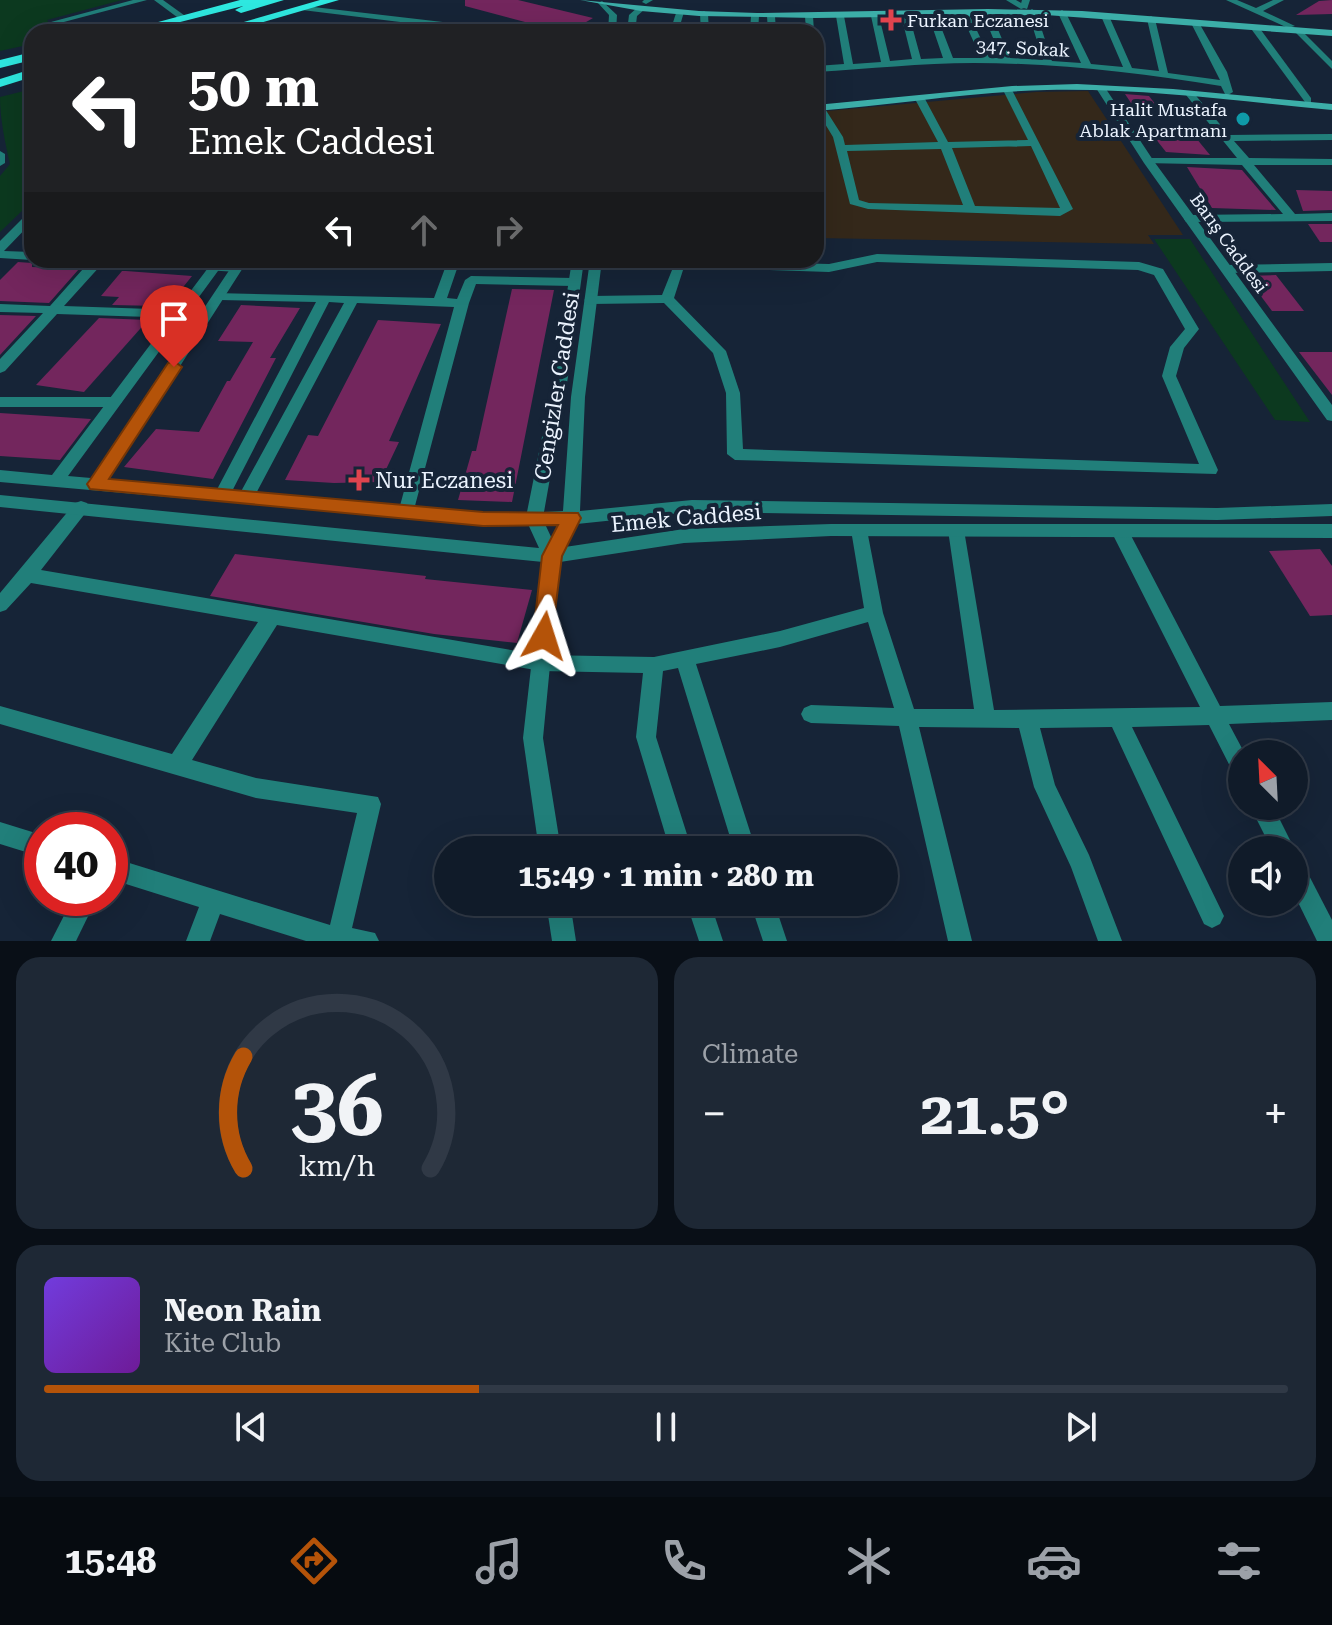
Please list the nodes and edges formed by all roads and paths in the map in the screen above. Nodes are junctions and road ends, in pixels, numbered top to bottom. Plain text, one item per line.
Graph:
1 (143, 0) edge
2 (158, 0) edge
3 (253, 0) edge
4 (278, 0) edge
5 (333, 0) edge
6 (584, 0) edge
7 (633, 0) edge
8 (1010, 0) edge
9 (1230, 0) edge
10 (1280, 0) edge
11 (602, 3) junction
12 (304, 4) edge
13 (646, 4) edge
14 (1027, 7) edge
15 (1256, 11) junction
16 (680, 12) junction
17 (987, 13) junction
18 (1062, 13) junction
19 (704, 14) junction
20 (932, 14) junction
21 (965, 14) junction
22 (905, 15) junction
23 (755, 16) junction
24 (771, 16) junction
25 (809, 16) junction
26 (840, 16) junction
27 (875, 16) junction
28 (1105, 16) junction
29 (184, 18) junction
30 (1151, 19) junction
31 (1195, 23) junction
32 (56, 24) edge
33 (160, 24) edge
34 (187, 24) edge
35 (219, 24) edge
36 (240, 24) edge
37 (446, 24) edge
38 (612, 24) edge
39 (632, 24) edge
40 (676, 24) edge
41 (705, 24) edge
42 (754, 24) edge
43 (772, 24) edge
44 (810, 24) edge
45 (1255, 28) junction
46 (1295, 28) junction
47 (1332, 31) edge
48 (24, 58) edge
49 (949, 61) junction
50 (987, 61) junction
51 (917, 62) junction
52 (1007, 62) junction
53 (0, 64) edge
54 (886, 64) junction
55 (1049, 64) junction
56 (24, 66) edge
57 (1332, 66) edge
58 (849, 67) junction
59 (1088, 67) junction
60 (824, 69) edge
61 (1129, 71) junction
62 (0, 72) edge
63 (1164, 74) junction
64 (24, 75) edge
65 (0, 82) edge
66 (24, 84) edge
67 (1101, 88) junction
68 (1228, 88) junction
69 (1008, 90) junction
70 (0, 91) edge
71 (1189, 93) junction
72 (920, 99) junction
73 (1308, 100) junction
74 (824, 104) edge
75 (824, 105) edge
76 (1330, 108) edge
77 (824, 115) edge
78 (1332, 137) edge
79 (1227, 138) junction
80 (1035, 143) junction
81 (945, 146) junction
82 (841, 148) junction
83 (0, 154) edge
84 (1148, 161) junction
85 (1246, 161) junction
86 (1332, 162) edge
87 (0, 163) edge
88 (970, 209) junction
89 (1332, 217) edge
90 (1292, 218) junction
91 (1190, 219) junction
92 (24, 224) edge
93 (0, 251) edge
94 (24, 255) edge
95 (1332, 267) edge
96 (91, 268) edge
97 (214, 268) edge
98 (238, 268) edge
99 (451, 268) edge
100 (576, 268) edge
101 (595, 268) edge
102 (677, 268) edge
103 (824, 268) edge
104 (1226, 269) junction
105 (573, 282) junction
106 (220, 296) junction
107 (324, 299) junction
108 (353, 299) junction
109 (667, 299) junction
110 (591, 300) junction
111 (439, 302) junction
112 (462, 303) junction
113 (0, 308) edge
114 (55, 310) junction
115 (180, 314) junction
116 (0, 368) edge
117 (0, 402) edge
118 (115, 402) junction
119 (1332, 416) edge
120 (0, 476) edge
121 (56, 481) junction
122 (96, 484) junction
123 (221, 497) junction
124 (246, 497) junction
125 (0, 501) edge
126 (81, 507) junction
127 (1332, 510) edge
128 (406, 513) junction
129 (571, 518) junction
130 (534, 520) junction
131 (859, 530) junction
132 (956, 530) junction
133 (1120, 531) junction
134 (1332, 531) edge
135 (552, 556) junction
136 (27, 575) junction
137 (0, 605) edge
138 (874, 613) junction
139 (272, 617) junction
140 (685, 659) junction
141 (541, 663) junction
142 (654, 665) junction
143 (1332, 711) edge
144 (811, 714) dead end
145 (0, 715) edge
146 (1215, 716) junction
147 (1117, 717) junction
148 (985, 718) junction
149 (1027, 718) junction
150 (907, 719) junction
151 (1228, 742) edge
152 (177, 765) junction
153 (0, 833) edge
154 (548, 836) edge
155 (677, 836) edge
156 (741, 836) edge
157 (24, 840) edge
158 (128, 874) edge
159 (1308, 898) edge
160 (213, 900) junction
161 (76, 916) edge
162 (560, 916) edge
163 (703, 916) edge
164 (767, 916) edge
165 (1212, 916) dead end
166 (338, 939) edge
167 (63, 941) edge
168 (198, 941) edge
169 (367, 941) edge
170 (564, 941) edge
171 (711, 941) edge
172 (775, 941) edge
173 (960, 941) edge
174 (1110, 941) edge
175 (1330, 941) edge

1 - 32 street
2 - 29 street
3 - 29 highway
4 - 34 highway
5 - 12 highway
6 - 11 main road
7 - 13 main road
8 - 14 street
9 - 15 street
10 - 15 street
11 - 13 main road
11 - 38 street
12 - 35 highway
12 - 36 highway
12 - 37 street
13 - 14 main road
13 - 16 main road
13 - 39 street
14 - 17 main road
14 - 18 main road
14 - 46 main road
14 - 55 street
15 - 46 street
16 - 19 main road
16 - 40 street
17 - 21 main road
17 - 52 street
18 - 28 main road
18 - 59 street
19 - 23 main road
19 - 41 street
20 - 21 main road
20 - 22 main road
20 - 49 street
21 - 50 street
22 - 27 main road
22 - 51 street
23 - 24 main road
23 - 42 street
24 - 25 main road
24 - 43 street
25 - 26 main road
25 - 44 street
26 - 27 main road
26 - 58 street
27 - 54 street
28 - 30 main road
28 - 61 street
29 - 33 highway
30 - 31 main road
30 - 63 street
31 - 45 main road
31 - 68 street
45 - 46 main road
45 - 73 street
46 - 47 main road
46 - 57 street
48 - 53 highway
49 - 50 street, 347. Sokak
49 - 51 street, 347. Sokak
50 - 52 street, 347. Sokak
51 - 54 street, 347. Sokak
52 - 55 street, 347. Sokak
54 - 58 street, 347. Sokak
55 - 59 street, 347. Sokak
56 - 62 highway
58 - 60 street, 347. Sokak
59 - 61 street, 347. Sokak
61 - 63 street, 347. Sokak
63 - 68 street, 347. Sokak
64 - 65 highway
66 - 70 highway
67 - 69 main road
67 - 71 main road
67 - 84 street, Barış Caddesi
68 - 73 main road
68 - 74 main road
69 - 72 main road
69 - 80 street
71 - 76 main road
71 - 79 street
72 - 75 main road
72 - 81 street
73 - 76 main road
77 - 82 street
78 - 79 street
79 - 85 street
80 - 81 street
80 - 88 street
81 - 82 street
81 - 88 street
82 - 88 street
83 - 87 street
84 - 85 street
84 - 91 street, Barış Caddesi
85 - 86 street
85 - 90 street
89 - 90 street
90 - 91 street
91 - 104 street, Barış Caddesi
92 - 93 street
93 - 94 street
95 - 104 street
96 - 114 street
97 - 115 street
98 - 106 street
99 - 111 street
100 - 105 street, Cengizler Caddesi
101 - 110 street, Cengizler Caddesi
102 - 109 street
103 - 109 street
104 - 119 street, Barış Caddesi
105 - 112 street
105 - 130 street, Cengizler Caddesi
106 - 107 street
106 - 122 street
107 - 108 street
107 - 123 street
108 - 111 street
108 - 124 street
109 - 110 street
110 - 129 street, Cengizler Caddesi
111 - 112 street
112 - 128 street
113 - 114 street
114 - 115 street
114 - 116 street
115 - 118 street
117 - 118 street
118 - 121 street
120 - 121 street, Emek Caddesi
121 - 122 street, Emek Caddesi
122 - 123 street, Emek Caddesi
123 - 124 street, Emek Caddesi
124 - 128 street, Emek Caddesi
125 - 126 street, Emek Caddesi
126 - 135 street, Emek Caddesi
126 - 136 street
127 - 129 street, Emek Caddesi
128 - 130 street, Emek Caddesi
129 - 130 street, Emek Caddesi
129 - 135 street, Cengizler Caddesi
130 - 135 street
131 - 132 street, Emek Caddesi
131 - 135 street, Emek Caddesi
131 - 138 street
132 - 133 street, Emek Caddesi
132 - 148 street
133 - 134 street, Emek Caddesi
133 - 146 street
135 - 141 street, Cengizler Caddesi
136 - 137 street
136 - 139 street
138 - 140 street
138 - 150 street
139 - 141 street
139 - 152 street
140 - 142 street
140 - 156 street
141 - 142 street
141 - 154 street, Cengizler Caddesi
142 - 155 street
143 - 146 street
144 - 150 street
145 - 152 street
146 - 147 street
146 - 151 street
147 - 149 street
147 - 165 street
148 - 149 street
148 - 150 street
149 - 174 street
150 - 173 street
152 - 166 street
153 - 157 street
158 - 160 street
159 - 175 street
160 - 166 street
160 - 168 street
161 - 167 street
162 - 170 street
163 - 171 street
164 - 172 street
166 - 169 street

